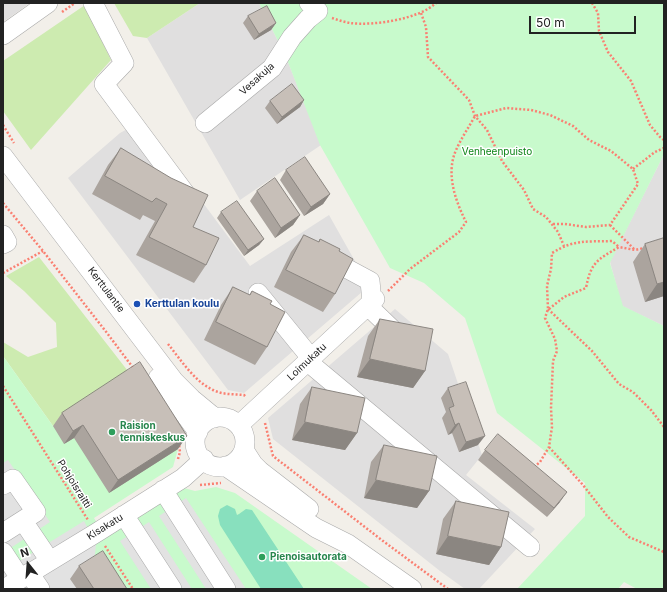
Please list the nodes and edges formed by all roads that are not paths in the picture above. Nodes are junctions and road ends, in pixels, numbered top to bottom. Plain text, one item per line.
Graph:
1 (48, 3) edge
2 (93, 3) edge
3 (314, 7) edge
4 (3, 35) edge
5 (205, 124) dead end
6 (9, 150) edge
7 (3, 176) edge
8 (192, 203) edge
9 (3, 235) edge
10 (3, 244) edge
11 (331, 260) edge
12 (258, 293) edge
13 (372, 302) junction
14 (399, 336) edge
15 (309, 360) junction
16 (215, 418) junction
17 (239, 425) junction
18 (198, 432) junction
19 (244, 450) junction
20 (204, 460) junction
21 (225, 466) junction
22 (3, 485) edge
23 (163, 490) junction
24 (124, 515) junction
25 (23, 521) junction
26 (3, 533) edge
27 (348, 544) junction
28 (530, 547) dead end
29 (3, 552) edge
30 (50, 561) junction
31 (25, 576) junction
32 (4, 589) edge
33 (40, 589) edge
34 (172, 589) edge
35 (226, 589) edge
36 (412, 589) edge

1 - 4 street
2 - 8 street
3 - 5 street, Vesakuja
6 - 16 street, Kerttulantie
7 - 18 street, Kerttulantie
9 - 10 street
11 - 13 street
12 - 15 street
13 - 14 street
13 - 15 street, Loimukatu
15 - 17 street, Loimukatu
15 - 28 street
16 - 17 street
16 - 18 street
17 - 19 street
18 - 20 street
19 - 21 street
19 - 27 street
20 - 21 street
20 - 23 street, Kisakatu
21 - 27 street
22 - 25 street
23 - 24 street, Kisakatu
23 - 35 street
24 - 30 street, Kisakatu
24 - 34 street
25 - 26 street
25 - 30 street
27 - 36 street
29 - 31 street
30 - 31 street, Kisakatu
31 - 32 street, Kisakatu
31 - 33 street

